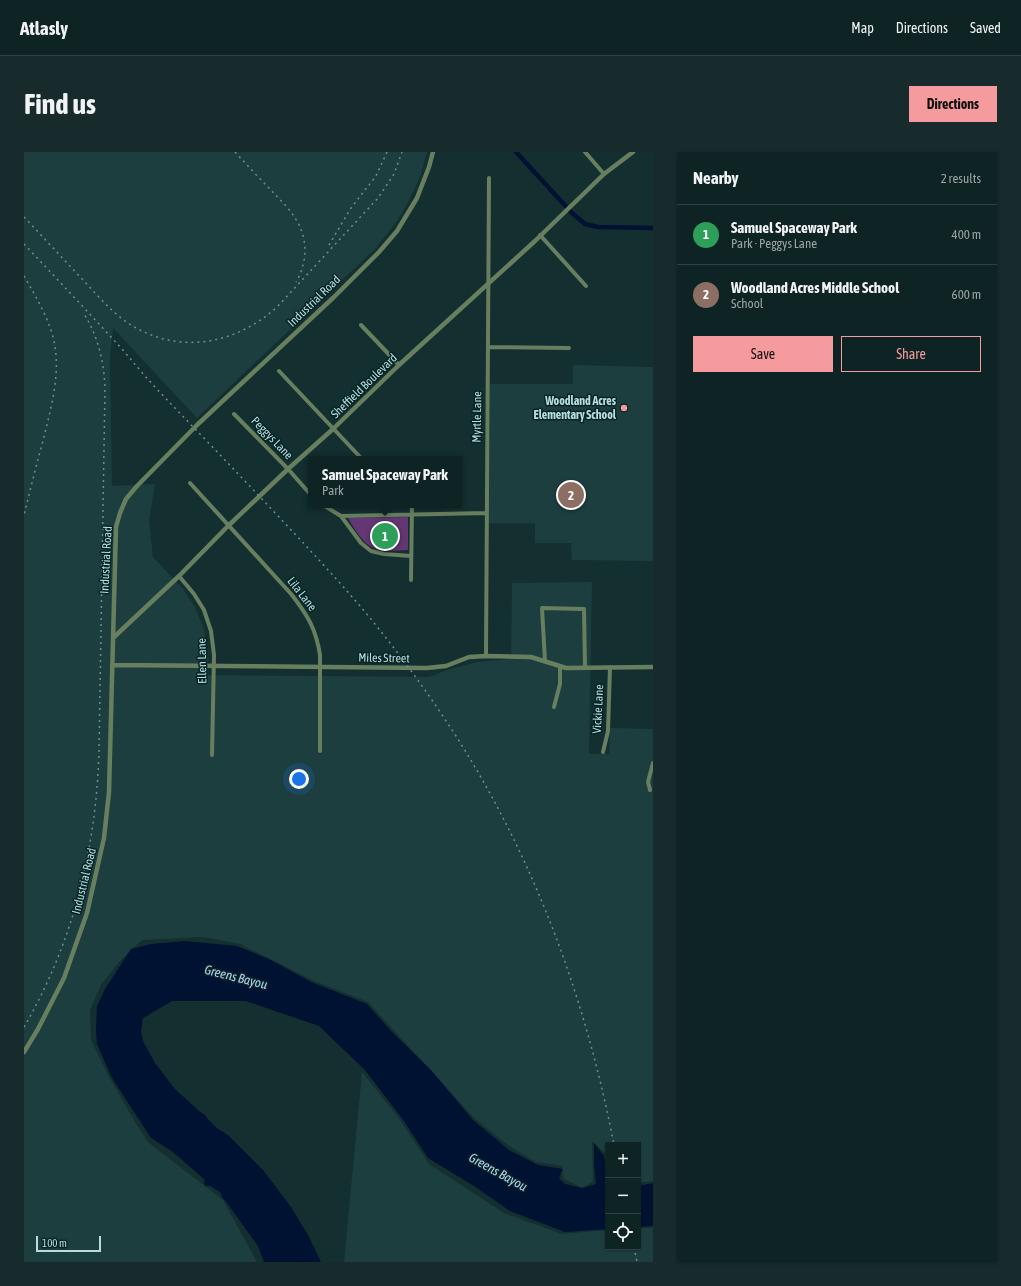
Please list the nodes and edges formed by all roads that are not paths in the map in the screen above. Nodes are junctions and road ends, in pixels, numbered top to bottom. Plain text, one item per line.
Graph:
1 (433, 152) edge
2 (585, 152) edge
3 (633, 152) edge
4 (604, 174) junction
5 (489, 178) dead end
6 (540, 235) junction
7 (488, 282) junction
8 (586, 286) dead end
9 (361, 325) dead end
10 (488, 347) junction
11 (569, 348) dead end
12 (399, 365) junction
13 (279, 371) dead end
14 (234, 414) dead end
15 (333, 429) junction
16 (359, 456) edge
17 (288, 469) junction
18 (190, 483) dead end
19 (308, 492) edge
20 (327, 508) edge
21 (412, 508) edge
22 (486, 513) junction
23 (412, 515) junction
24 (341, 516) junction
25 (228, 526) junction
26 (411, 556) junction
27 (179, 576) junction
28 (411, 580) dead end
29 (113, 638) junction
30 (486, 656) junction
31 (545, 661) junction
32 (112, 666) junction
33 (213, 667) junction
34 (321, 667) junction
35 (560, 667) junction
36 (610, 667) junction
37 (653, 667) edge
38 (586, 668) junction
39 (554, 707) dead end
40 (320, 751) dead end
41 (603, 752) dead end
42 (212, 755) dead end
43 (653, 763) edge
44 (650, 790) dead end
45 (24, 1052) edge

1 - 29 street, Industrial Road
2 - 4 street
3 - 4 street, Sheffield Boulevard
4 - 6 street, Sheffield Boulevard
5 - 7 street, Myrtle Lane
6 - 7 street, Sheffield Boulevard
6 - 8 street
7 - 10 street, Myrtle Lane
7 - 12 street, Sheffield Boulevard
9 - 12 street
10 - 11 street
10 - 22 street, Myrtle Lane
12 - 15 street, Sheffield Boulevard
13 - 15 street
14 - 17 street, Peggys Lane
15 - 16 street
15 - 17 street, Sheffield Boulevard
17 - 19 street, Peggys Lane
17 - 25 street, Sheffield Boulevard
18 - 25 street, Lila Lane
20 - 24 street
21 - 23 street
22 - 23 street
22 - 30 street, Myrtle Lane
23 - 24 street
23 - 26 street
24 - 26 street
25 - 27 street, Sheffield Boulevard
25 - 34 street, Lila Lane
26 - 28 street
27 - 29 street, Sheffield Boulevard
27 - 33 street, Ellen Lane
29 - 32 street, Industrial Road
30 - 31 street, Miles Street
30 - 34 street, Miles Street
31 - 35 street, Miles Street
31 - 38 street
32 - 33 street, Miles Street
32 - 45 street, Industrial Road
33 - 34 street, Miles Street
33 - 42 street, Ellen Lane
34 - 40 street, Lila Lane
35 - 38 street, Miles Street
35 - 39 street
36 - 37 street, Miles Street
36 - 38 street, Miles Street
36 - 41 street, Vickie Lane
43 - 44 street

